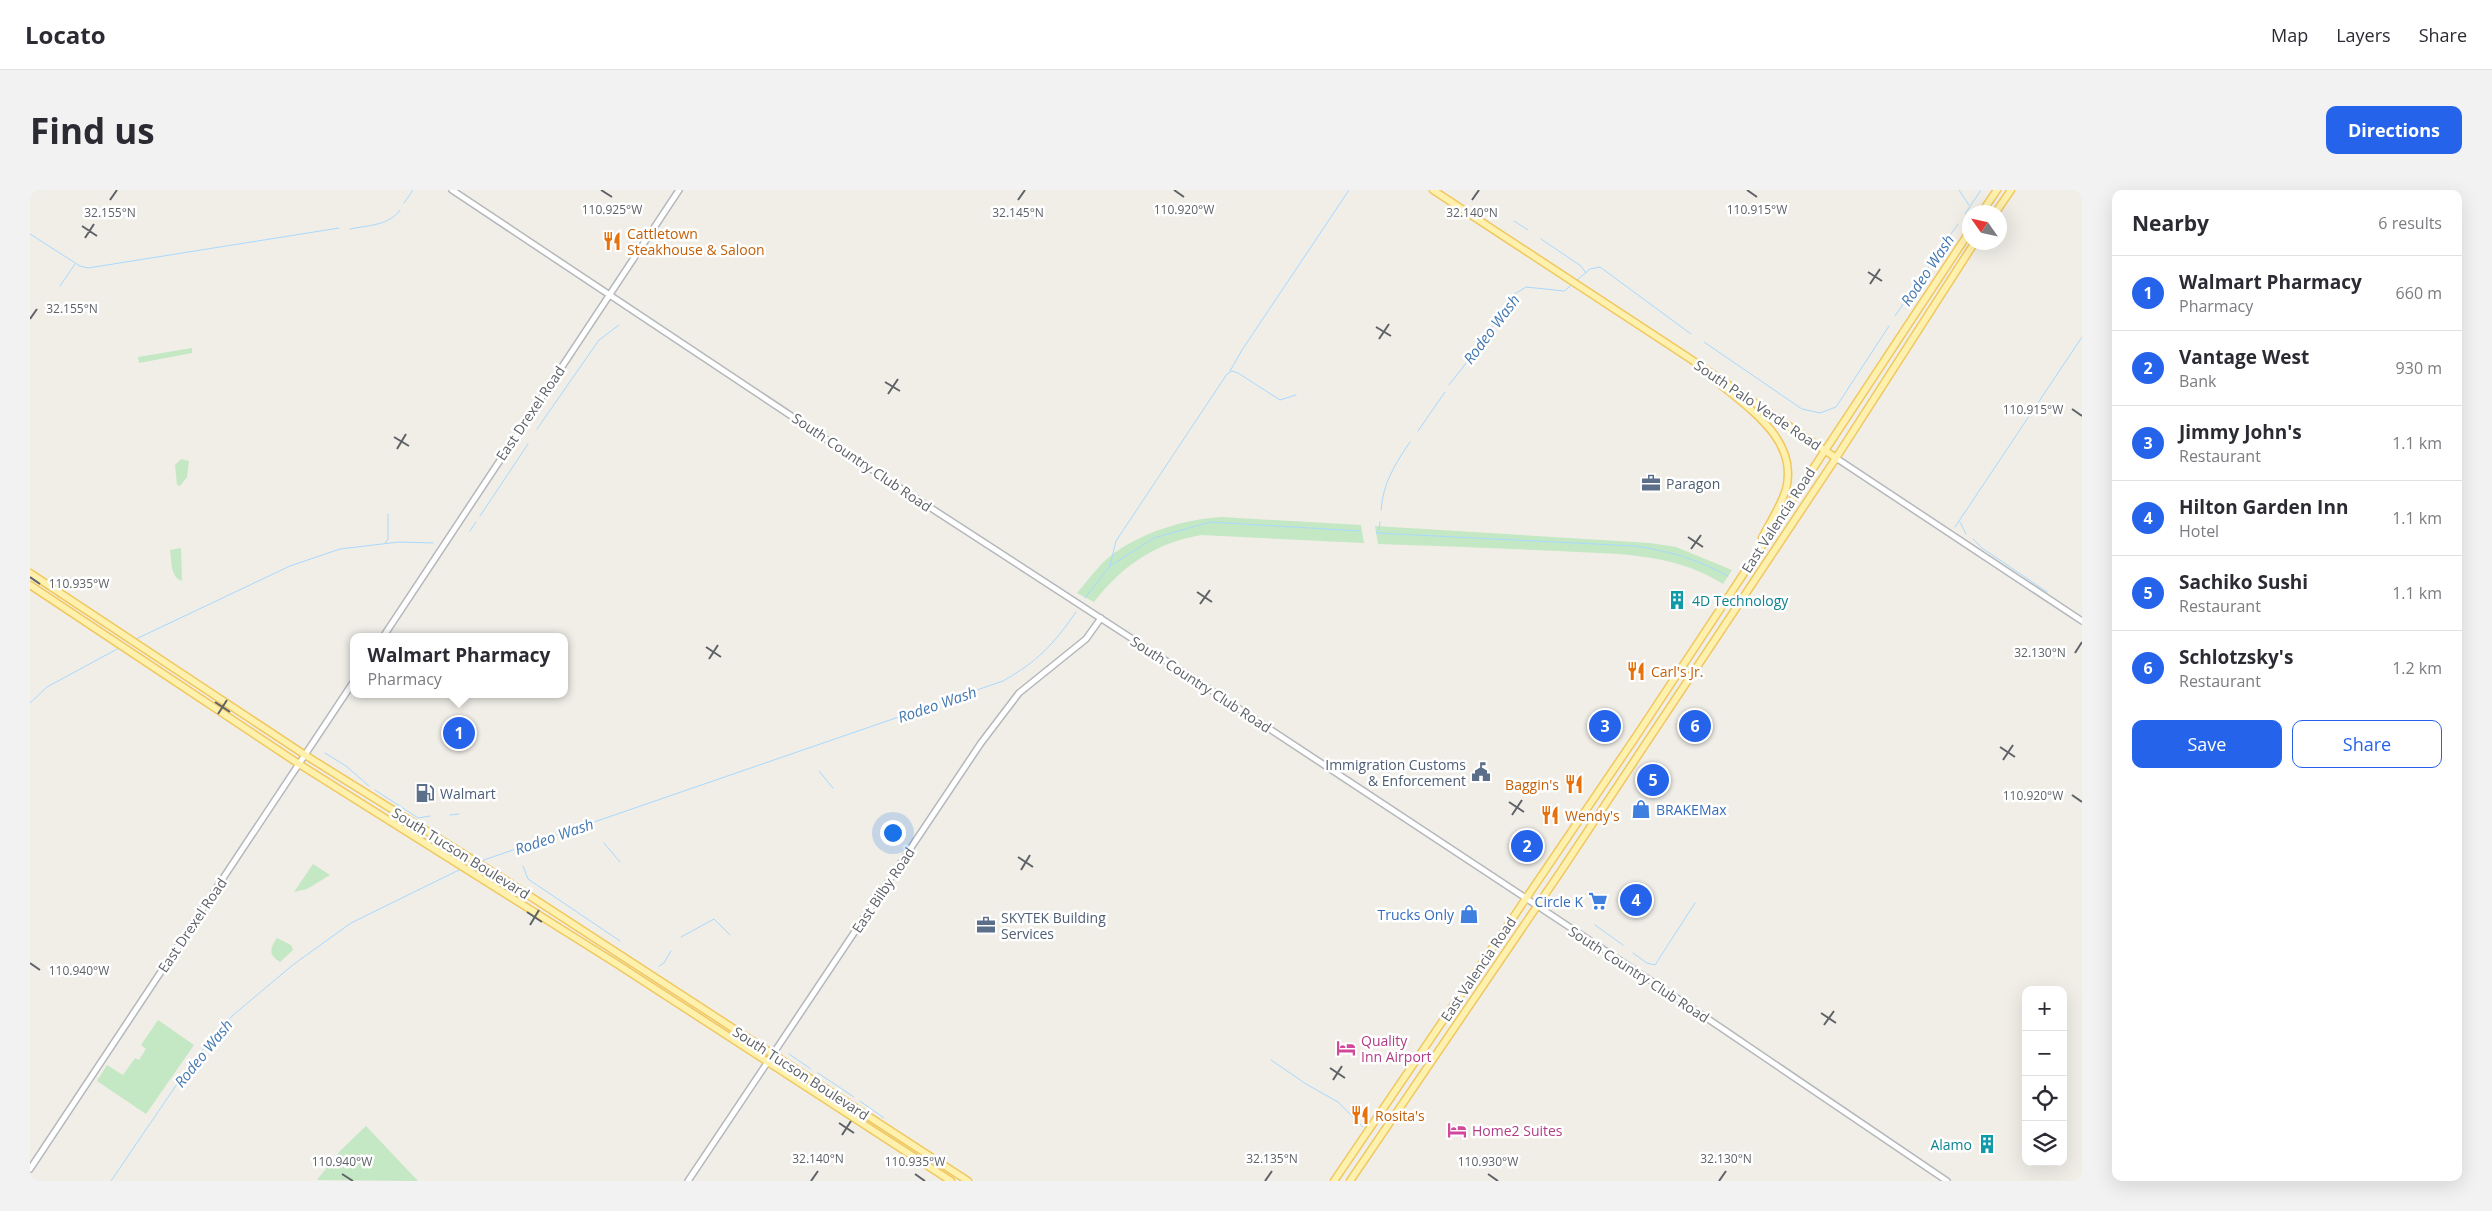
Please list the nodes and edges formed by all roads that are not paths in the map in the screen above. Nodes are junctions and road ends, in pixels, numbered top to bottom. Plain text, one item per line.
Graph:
1 (452, 190) edge
2 (679, 190) edge
3 (1433, 190) edge
4 (1997, 190) edge
5 (2011, 190) edge
6 (1987, 205) edge
7 (2001, 205) edge
8 (1962, 243) edge
9 (1971, 250) edge
10 (609, 296) junction
11 (1694, 361) junction
12 (1825, 450) junction
13 (1836, 458) junction
14 (1748, 566) junction
15 (30, 573) edge
16 (30, 585) edge
17 (1101, 618) junction
18 (2082, 621) edge
19 (386, 633) edge
20 (1675, 677) junction
21 (1685, 684) junction
22 (350, 686) edge
23 (305, 755) junction
24 (299, 764) junction
25 (1526, 899) junction
26 (1537, 906) junction
27 (1449, 1013) junction
28 (1460, 1020) junction
29 (772, 1055) junction
30 (768, 1062) junction
31 (1382, 1110) junction
32 (1393, 1118) junction
33 (30, 1168) edge
34 (688, 1181) edge
35 (951, 1181) edge
36 (968, 1181) edge
37 (1334, 1181) edge
38 (1350, 1181) edge
39 (1947, 1181) edge

1 - 10 street, South Country Club Road
2 - 10 street, East Drexel Road
3 - 11 main road, South Palo Verde Road
4 - 6 main road
5 - 7 main road
8 - 12 main road, East Valencia Road
9 - 13 main road, East Valencia Road
10 - 17 street, South Country Club Road
10 - 19 street, East Drexel Road
11 - 12 main road, South Palo Verde Road
11 - 14 main road
12 - 13 main road, South Palo Verde Road
12 - 14 main road, East Valencia Road
13 - 18 street, South Palo Verde Road
13 - 21 main road, East Valencia Road
14 - 20 main road, East Valencia Road
15 - 23 main road, South Tucson Boulevard
16 - 24 main road, South Tucson Boulevard
17 - 25 street, South Country Club Road
17 - 29 street, East Bilby Road
20 - 21 main road
20 - 25 main road, East Valencia Road
21 - 26 main road, East Valencia Road
22 - 23 street, East Drexel Road
23 - 24 street, East Drexel Road
23 - 29 main road, South Tucson Boulevard
24 - 30 main road, South Tucson Boulevard
24 - 33 street, East Drexel Road
25 - 26 street, South Country Club Road
25 - 27 main road, East Valencia Road
26 - 28 main road, East Valencia Road
26 - 39 street, South Country Club Road
27 - 28 main road
27 - 31 main road, East Valencia Road
28 - 32 main road, East Valencia Road
29 - 30 street, East Bilby Road
29 - 36 main road, South Tucson Boulevard
30 - 34 street, East Bilby Road
30 - 35 main road, South Tucson Boulevard
31 - 32 main road
31 - 37 main road, East Valencia Road
32 - 38 main road, East Valencia Road

